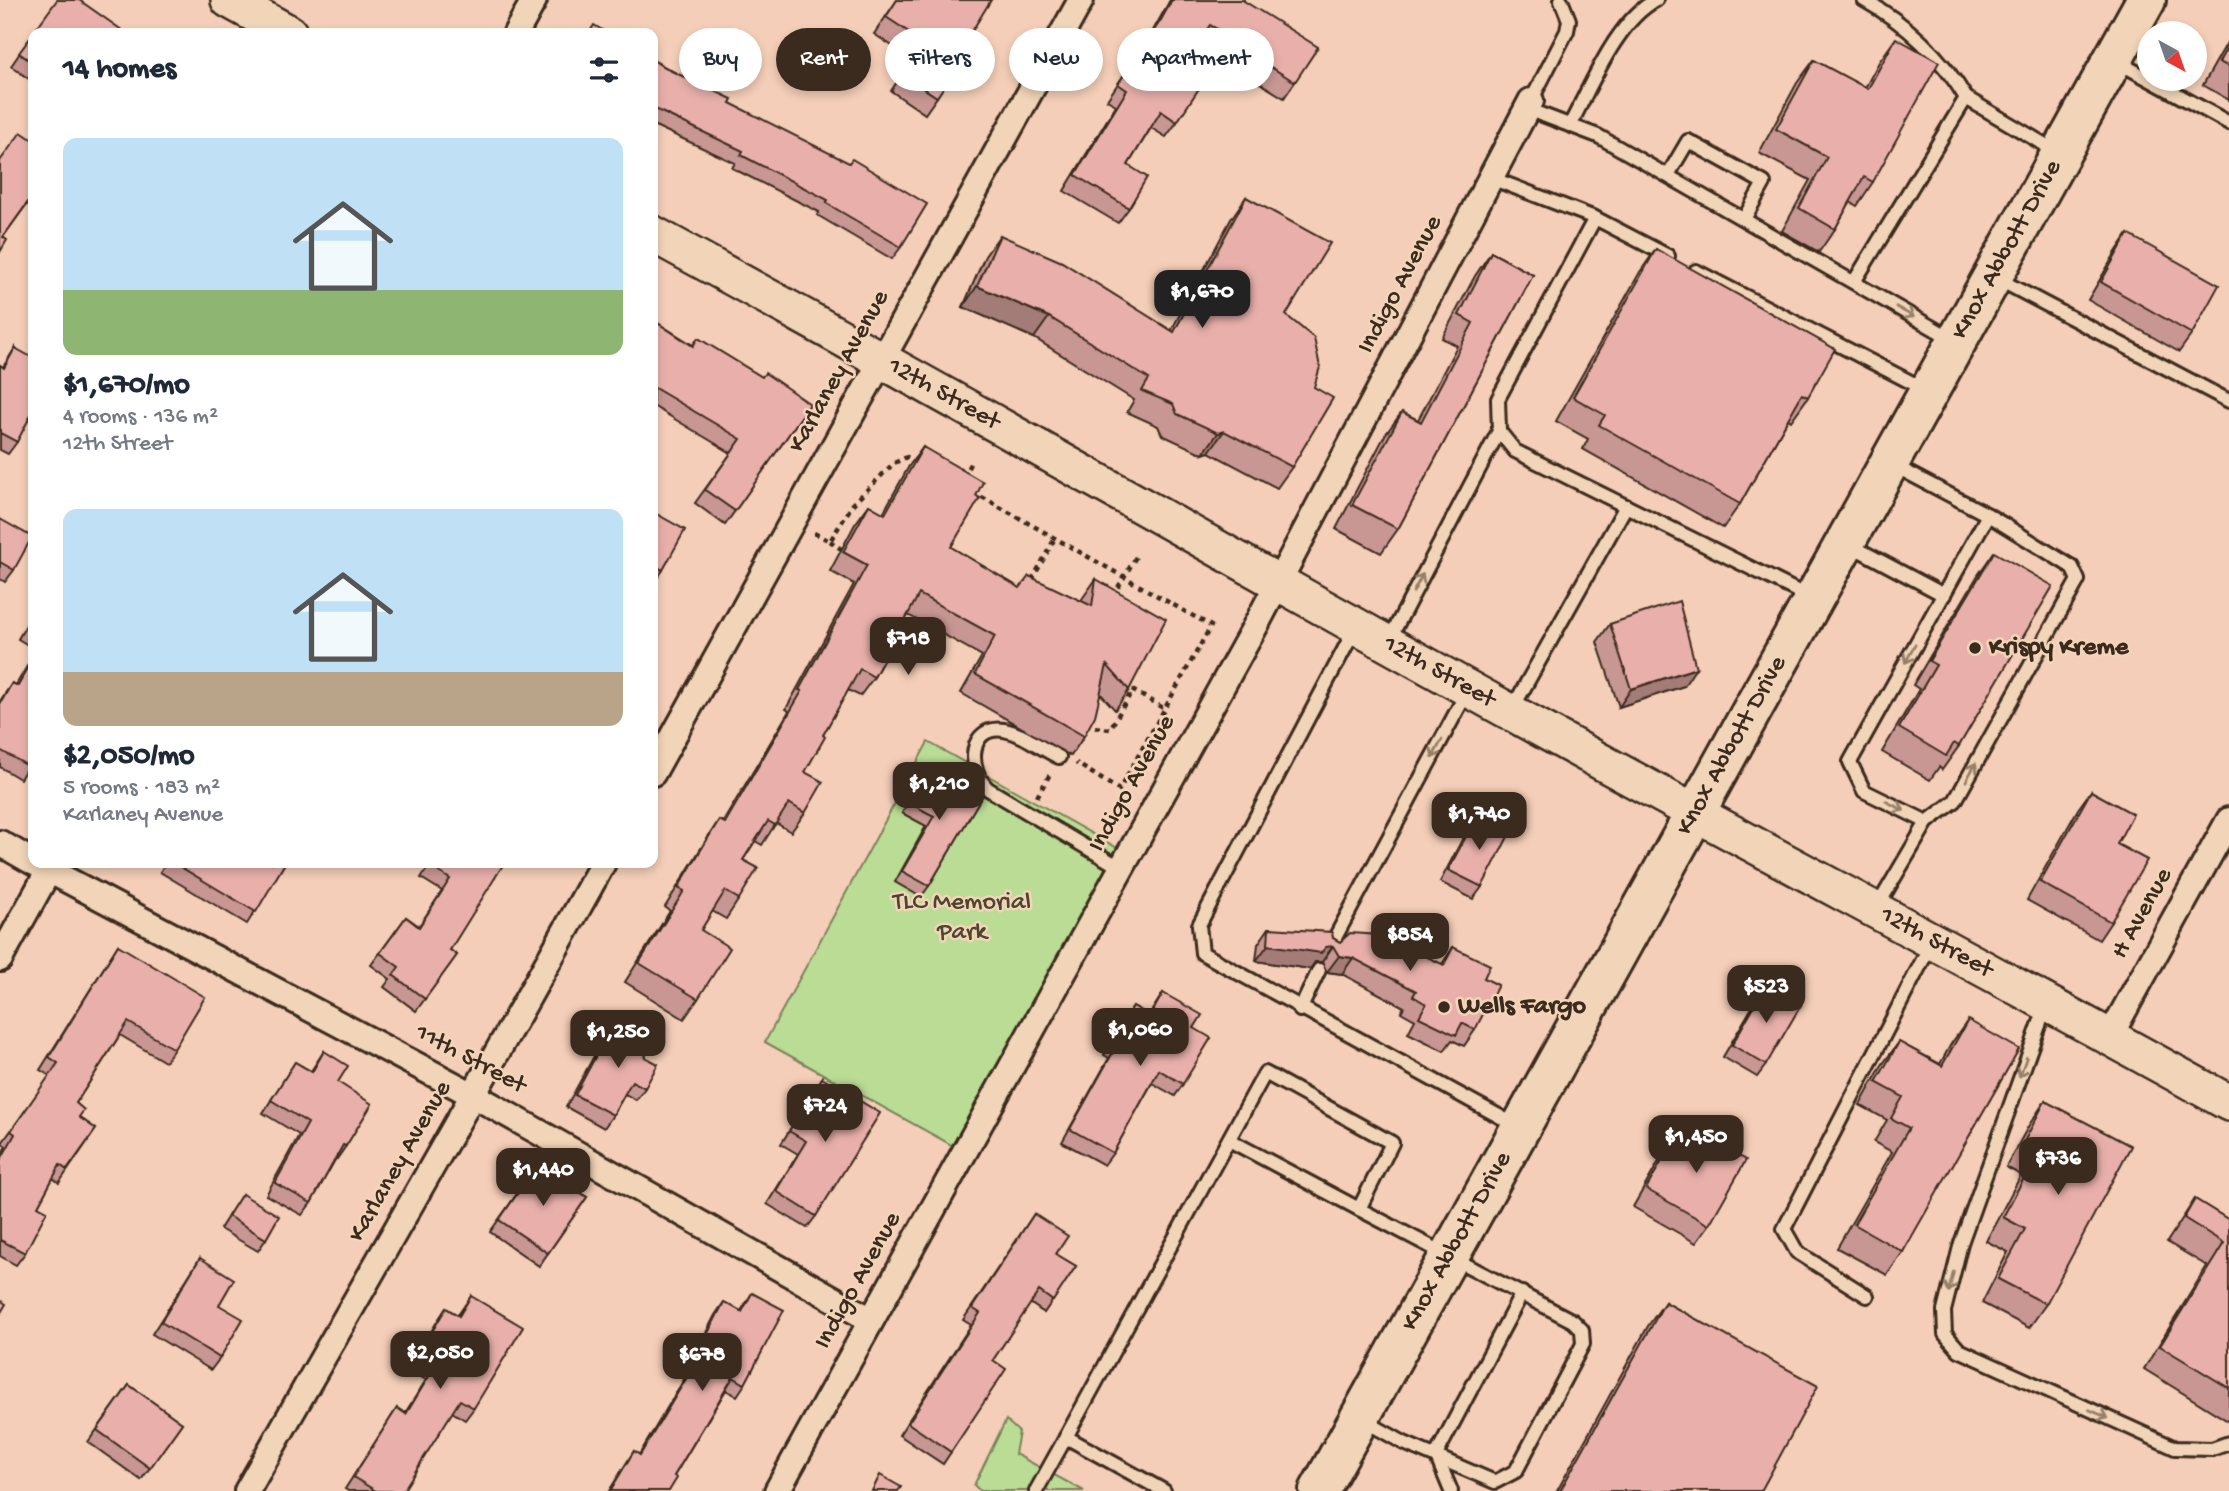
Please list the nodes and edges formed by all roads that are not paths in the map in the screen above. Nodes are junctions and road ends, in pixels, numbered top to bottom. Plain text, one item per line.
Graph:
1 (229, 0) edge
2 (534, 0) edge
3 (1081, 0) edge
4 (1561, 0) edge
5 (1656, 0) edge
6 (1864, 0) edge
7 (2146, 0) edge
8 (280, 28) edge
9 (519, 28) edge
10 (2113, 59) junction
11 (1966, 98) junction
12 (1529, 105) junction
13 (2229, 123) edge
14 (1570, 125) junction
15 (2060, 154) junction
16 (1668, 175) junction
17 (1491, 178) junction
18 (1595, 218) junction
19 (1744, 219) junction
20 (658, 237) edge
21 (1993, 276) junction
22 (1854, 282) junction
23 (1957, 341) junction
24 (882, 358) junction
25 (1929, 392) junction
26 (2229, 401) edge
27 (1499, 431) junction
28 (1890, 463) junction
29 (1626, 506) junction
30 (1989, 515) junction
31 (1846, 543) junction
32 (1277, 583) junction
33 (1944, 595) junction
34 (1814, 600) junction
35 (1356, 627) junction
36 (1387, 644) junction
37 (1469, 689) junction
38 (1510, 712) junction
39 (1059, 757) road end
40 (658, 764) edge
41 (1695, 814) junction
42 (2229, 820) edge
43 (1927, 822) junction
44 (0, 843) edge
45 (28, 858) edge
46 (41, 868) edge
47 (48, 868) edge
48 (600, 868) edge
49 (1121, 868) junction
50 (1875, 910) junction
51 (1933, 942) junction
52 (1329, 949) edge
53 (0, 959) edge
54 (1319, 970) edge
55 (2047, 1003) junction
56 (1300, 1010) junction
57 (2110, 1036) junction
58 (475, 1096) junction
59 (2229, 1103) edge
60 (1520, 1128) junction
61 (1228, 1140) junction
62 (1359, 1209) junction
63 (1449, 1254) junction
64 (1522, 1293) junction
65 (1867, 1296) dead end
66 (871, 1320) junction
67 (1359, 1418) junction
68 (1066, 1437) junction
69 (2229, 1443) edge
70 (1436, 1455) junction
71 (247, 1491) edge
72 (777, 1491) edge
73 (1036, 1491) edge
74 (1164, 1491) edge
75 (1319, 1491) edge
76 (1451, 1491) edge

1 - 8 main road
2 - 9 street
3 - 24 street, Karlaney Avenue
4 - 12 lane
5 - 14 lane
6 - 11 lane
7 - 10 main road, Knox Abbott Drive
10 - 13 lane
10 - 15 main road, Knox Abbott Drive
11 - 15 lane
11 - 22 lane
12 - 14 lane
12 - 17 street, Indigo Avenue
14 - 16 lane
15 - 21 main road, Knox Abbott Drive
16 - 19 lane
16 - 19 lane
17 - 18 lane
17 - 32 street, Indigo Avenue
18 - 25 lane
18 - 27 lane
19 - 22 lane
20 - 24 main road, 12th Street
21 - 23 main road, Knox Abbott Drive
21 - 26 lane
22 -> 23 lane
23 - 25 main road, Knox Abbott Drive
24 - 32 main road, 12th Street
24 - 40 street, Karlaney Avenue
25 - 28 main road, Knox Abbott Drive
27 - 29 lane
36 -> 27 lane
28 - 30 lane
28 - 31 main road, Knox Abbott Drive
29 - 34 lane
29 - 38 lane
30 - 33 lane
43 -> 30 lane
31 - 33 lane
31 - 34 main road, Knox Abbott Drive
32 - 35 main road, 12th Street
32 - 49 street, Indigo Avenue
33 -> 43 lane
34 - 41 main road, Knox Abbott Drive
35 - 36 main road, 12th Street
35 - 56 lane
36 - 37 main road, 12th Street
37 - 38 main road, 12th Street
37 -> 52 lane
38 - 41 main road, 12th Street
39 - 49 lane
41 - 50 main road, 12th Street
41 - 60 main road, Knox Abbott Drive
42 - 57 street, H Avenue
43 - 50 lane
44 - 45 street, 11th Street
46 - 53 street
47 - 58 street, 11th Street
48 - 58 street, Karlaney Avenue
49 - 66 street, Indigo Avenue
50 - 51 main road, 12th Street
51 - 55 main road, 12th Street
51 - 65 lane
54 - 56 lane
55 - 57 main road, 12th Street
55 -> 69 lane
56 - 60 lane
57 - 59 main road, 12th Street
58 - 66 street, 11th Street
58 - 71 street, Karlaney Avenue
60 - 63 main road, Knox Abbott Drive
61 - 62 lane
61 - 62 lane
61 - 68 lane
62 - 63 lane
63 - 64 lane
63 - 67 main road, Knox Abbott Drive
64 - 70 lane
64 - 70 lane
66 - 72 street, Indigo Avenue
67 - 70 lane
67 - 75 main road, Knox Abbott Drive
68 - 73 lane
68 - 74 lane
70 - 76 lane

